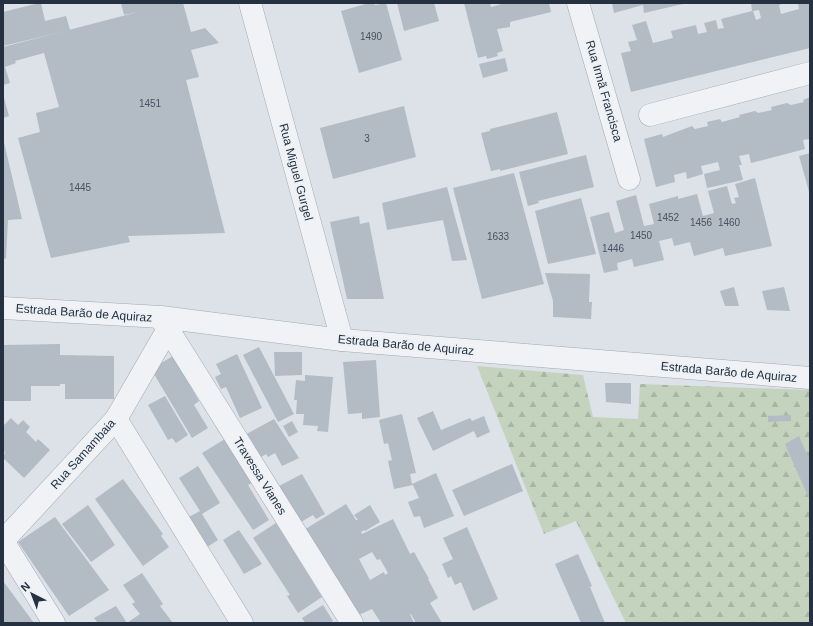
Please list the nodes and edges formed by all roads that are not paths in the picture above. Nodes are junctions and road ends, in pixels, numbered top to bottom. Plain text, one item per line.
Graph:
1 (250, 3) edge
2 (578, 3) edge
3 (810, 73) edge
4 (650, 114) dead end
5 (629, 179) dead end
6 (3, 308) edge
7 (164, 323) junction
8 (342, 340) junction
9 (810, 378) edge
10 (116, 418) junction
11 (3, 541) edge
12 (54, 623) edge
13 (242, 623) edge
14 (352, 623) edge

1 - 8 street, Rua Miguel Gurgel
2 - 5 street, Rua Irmã Francisca
3 - 4 street
6 - 7 street, Estrada Barão de Aquiraz
7 - 8 street, Estrada Barão de Aquiraz
7 - 10 street, Rua Samambaia
7 - 14 street, Travessa Vianes
8 - 9 street, Estrada Barão de Aquiraz
10 - 11 street, Rua Samambaia
10 - 13 street
11 - 12 street, Rua Samambaia

